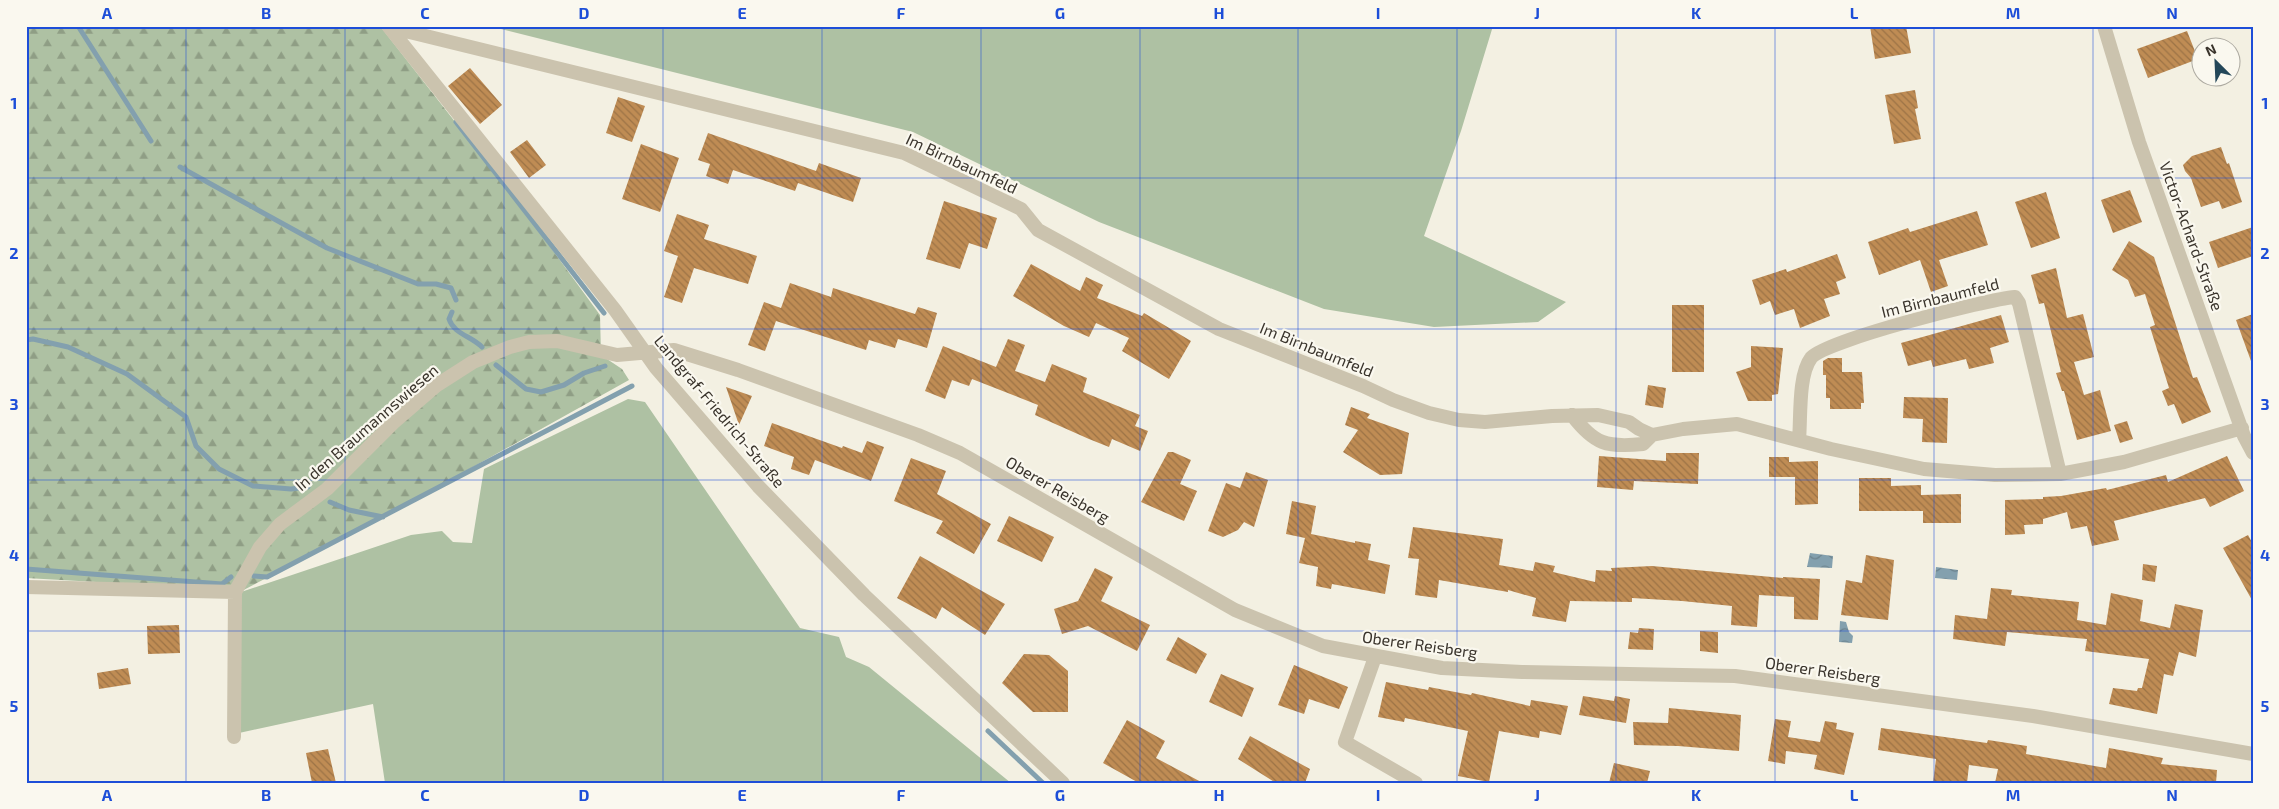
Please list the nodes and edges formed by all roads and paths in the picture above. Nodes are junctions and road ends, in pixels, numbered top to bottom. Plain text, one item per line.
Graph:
1 (389, 27) edge
2 (2104, 28) edge
3 (644, 351) junction
4 (1572, 415) junction
5 (2246, 432) edge
6 (1652, 435) junction
7 (1799, 440) junction
8 (2253, 453) edge
9 (2060, 474) junction
10 (26, 587) edge
11 (235, 592) junction
12 (1375, 657) junction
13 (234, 738) dead end
14 (2253, 754) edge
15 (1062, 783) edge
16 (1416, 783) edge

1 - 3 street, Landgraf-Friedrich-Straße
1 - 4 street, Im Birnbaumfeld
2 - 5 street, Victor-Achard-Straße
3 - 11 street, In den Braumannswiesen
3 - 12 street, Oberer Reisberg
3 - 15 street, Landgraf-Friedrich-Straße
4 - 6 street, Im Birnbaumfeld
4 - 6 street
5 - 8 street, Victor-Achard-Straße
5 - 9 street
6 - 7 street
7 - 9 street
7 - 9 street, Im Birnbaumfeld
10 - 11 street
11 - 13 street, In den Braumannswiesen
12 - 14 street, Oberer Reisberg
12 - 16 street

